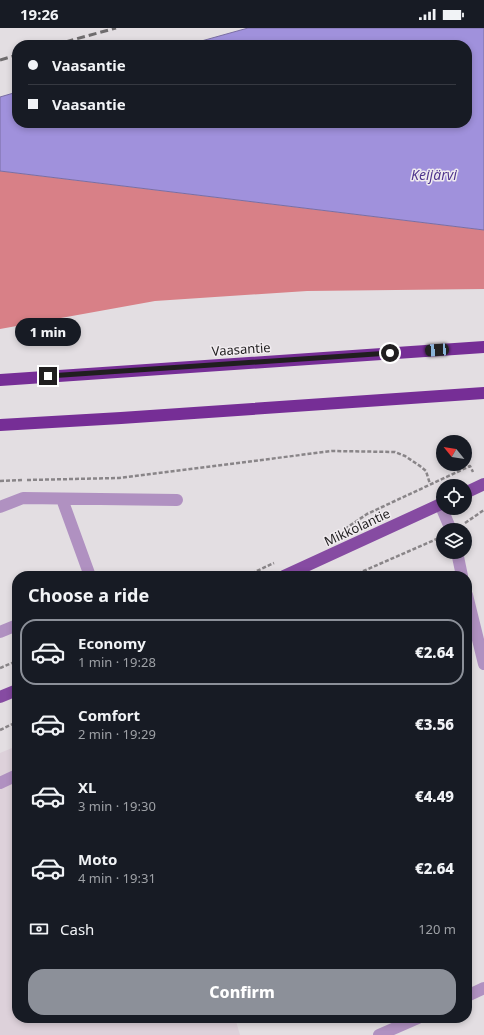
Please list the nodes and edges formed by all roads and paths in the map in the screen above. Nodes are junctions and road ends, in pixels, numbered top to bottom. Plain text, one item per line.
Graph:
1 (484, 347) edge
2 (0, 380) edge
3 (484, 393) edge
4 (0, 425) edge
5 (0, 481) edge
6 (430, 484) dead end
7 (484, 484) edge
8 (472, 489) edge
9 (62, 499) junction
10 (177, 500) dead end
11 (0, 507) edge
12 (436, 507) edge
13 (484, 510) edge
14 (464, 523) edge
15 (436, 539) edge
16 (458, 559) edge
17 (88, 571) edge
18 (295, 571) edge
19 (363, 571) edge
20 (461, 571) edge
21 (472, 615) edge
22 (12, 627) edge
23 (0, 632) edge
24 (12, 663) edge
25 (484, 664) edge
26 (0, 668) edge
27 (12, 692) edge
28 (0, 697) edge
29 (12, 724) edge
30 (0, 730) edge
31 (12, 777) edge
32 (0, 783) edge
33 (484, 988) edge
34 (472, 994) edge
35 (407, 1023) edge
36 (379, 1035) edge

1 - 2 highway, Vaasantie
3 - 4 highway
5 - 6 path
7 - 8 main road
9 - 10 street
9 - 11 street
9 - 17 street
12 - 18 main road, Mikkolantie
13 - 14 path
15 - 19 path
16 - 20 street
21 - 25 street
22 - 23 street
24 - 26 path
27 - 28 main road
29 - 30 path
31 - 32 street
33 - 34 street
35 - 36 street

